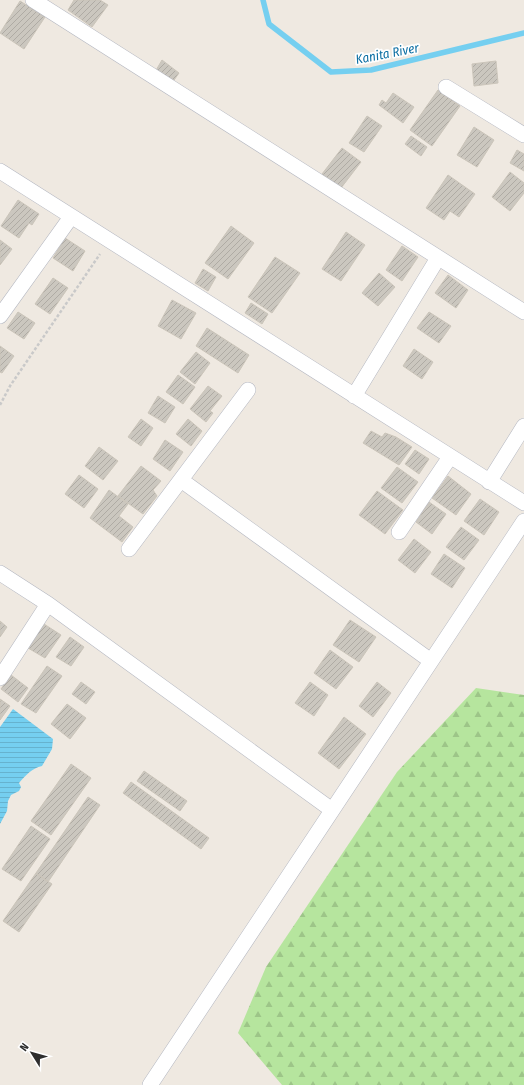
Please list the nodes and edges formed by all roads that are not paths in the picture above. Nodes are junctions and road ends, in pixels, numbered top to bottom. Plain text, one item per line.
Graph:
1 (33, 0) edge
2 (446, 87) dead end
3 (524, 135) edge
4 (0, 171) edge
5 (71, 217) junction
6 (438, 258) junction
7 (524, 312) edge
8 (0, 316) edge
9 (248, 390) dead end
10 (354, 396) junction
11 (524, 426) edge
12 (450, 457) junction
13 (180, 480) junction
14 (489, 482) junction
15 (524, 504) edge
16 (524, 521) edge
17 (399, 532) dead end
18 (129, 549) dead end
19 (0, 573) edge
20 (48, 604) junction
21 (431, 661) junction
22 (0, 678) edge
23 (332, 810) junction
24 (150, 1085) edge

1 - 6 street
2 - 3 street
4 - 5 street
5 - 8 street
5 - 10 street
6 - 7 street
6 - 10 street
9 - 13 street
10 - 12 street
11 - 14 street
12 - 14 street
12 - 17 street
13 - 18 street
13 - 21 street
14 - 15 street
16 - 21 street
19 - 20 street
20 - 22 street
20 - 23 street
21 - 23 street
23 - 24 street

